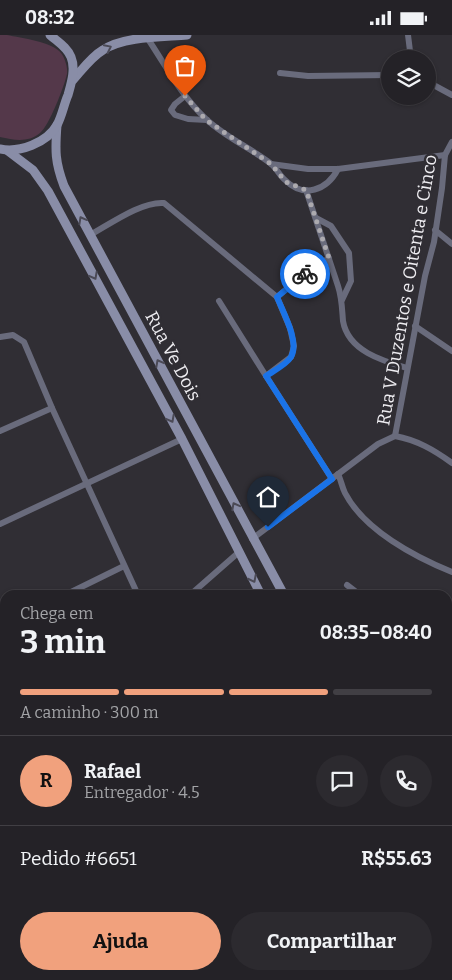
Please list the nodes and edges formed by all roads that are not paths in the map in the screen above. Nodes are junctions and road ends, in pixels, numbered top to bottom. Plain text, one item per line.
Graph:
1 (50, 35) edge
2 (187, 35) edge
3 (408, 35) edge
4 (148, 39) junction
5 (410, 50) edge
6 (280, 73) dead end
7 (381, 75) edge
8 (73, 80) junction
9 (436, 86) edge
10 (452, 95) edge
11 (185, 96) junction
12 (206, 120) junction
13 (57, 125) junction
14 (452, 142) edge
15 (4, 150) edge
16 (445, 155) junction
17 (271, 164) junction
18 (338, 169) junction
19 (306, 190) junction
20 (316, 218) junction
21 (435, 230) junction
22 (90, 235) junction
23 (452, 244) edge
24 (329, 258) junction
25 (277, 297) junction
26 (342, 300) junction
27 (219, 301) dead end
28 (416, 326) junction
29 (3, 336) edge
30 (452, 351) edge
31 (407, 368) junction
32 (266, 376) junction
33 (52, 408) junction
34 (0, 431) edge
35 (395, 436) junction
36 (182, 439) junction
37 (452, 463) edge
38 (338, 474) junction
39 (332, 479) junction
40 (88, 484) junction
41 (0, 524) edge
42 (252, 539) junction
43 (239, 552) junction
44 (124, 566) junction
45 (452, 572) edge
46 (347, 585) dead end
47 (75, 590) edge
48 (136, 590) edge
49 (196, 590) edge
50 (258, 590) edge
51 (281, 590) edge
52 (354, 590) edge

1 - 8 main road
2 - 4 main road
3 - 5 street
8 -> 4 main road
4 - 11 street
6 - 7 street
8 - 13 main road, Rua Ve Dois
9 - 10 street
11 - 12 street
11 - 12 street
12 - 17 street
13 - 15 main road
22 -> 13 main road, Rua Ve Dois
14 - 16 street, Rua V Duzentos e Oitenta e Cinco
15 -> 36 main road, Rua Ve Dois
16 - 18 street
16 - 21 street, Rua V Duzentos e Oitenta e Cinco
17 - 18 street
17 - 19 street
18 - 19 street
19 - 20 street
20 - 24 street
20 - 26 street
21 - 23 street
21 - 28 street, Rua V Duzentos e Oitenta e Cinco
22 - 25 street
42 -> 22 main road, Rua Ve Dois
24 - 25 street
24 - 26 street
25 - 32 street
26 - 31 street
27 - 32 street
28 - 30 street
28 - 31 street, Rua V Duzentos e Oitenta e Cinco
29 - 33 street
31 - 35 street, Rua V Duzentos e Oitenta e Cinco
32 - 39 street
33 - 34 street
33 - 40 street
35 - 37 street
35 - 38 street, Rua V Duzentos e Oitenta e Cinco
36 - 40 street
36 - 43 main road, Rua Ve Dois
38 - 39 street, Rua V Duzentos e Oitenta e Cinco
38 - 45 street
39 - 42 street, Rua V Duzentos e Oitenta e Cinco
40 - 41 street
40 - 44 street
42 - 51 main road, Rua Ve Dois
43 - 49 street
43 -> 50 main road, Rua Ve Dois
44 - 47 street
44 - 48 street
46 - 52 street

